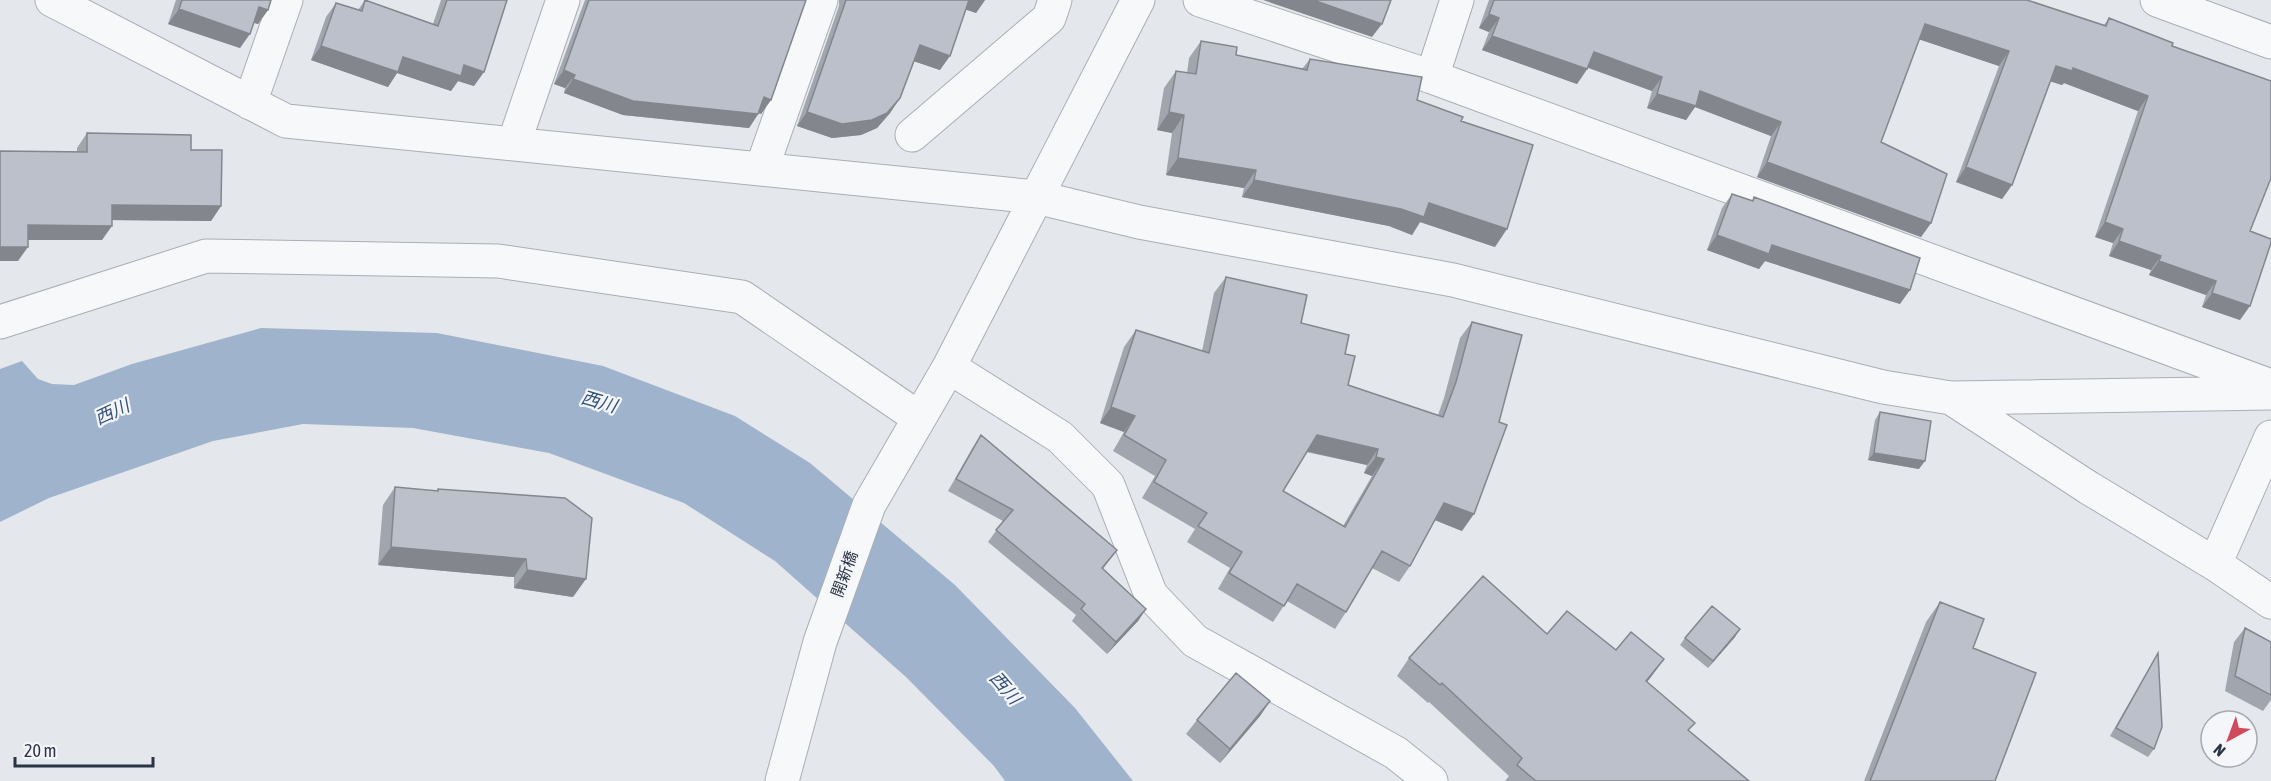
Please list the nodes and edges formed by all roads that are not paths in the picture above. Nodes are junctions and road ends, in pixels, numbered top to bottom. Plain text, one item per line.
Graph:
1 (52, 0) edge
2 (286, 0) edge
3 (563, 0) edge
4 (820, 0) edge
5 (1055, 0) edge
6 (1138, 0) edge
7 (1200, 0) edge
8 (1457, 0) edge
9 (2157, 0) edge
10 (2271, 42) edge
11 (1432, 77) junction
12 (250, 103) junction
13 (912, 135) dead end
14 (514, 143) junction
15 (762, 168) junction
16 (1036, 197) junction
17 (0, 322) edge
18 (949, 368) junction
19 (2271, 386) edge
20 (2271, 393) edge
21 (1951, 398) junction
22 (919, 418) junction
23 (2271, 437) edge
24 (2215, 564) junction
25 (2271, 602) edge
26 (782, 781) edge
27 (1431, 781) edge

1 - 12 street
2 - 12 street
3 - 14 street
4 - 15 street
5 - 13 street
6 - 16 street, 開新橋
7 - 11 street
8 - 11 street
9 - 10 street
11 - 19 street
12 - 14 street
14 - 15 street
15 - 16 street
16 - 18 street, 開新橋
16 - 21 street
17 - 22 street
18 - 22 street, 開新橋
18 - 27 street
20 - 21 street
21 - 24 street
22 - 26 street, 開新橋
23 - 24 street
24 - 25 street

